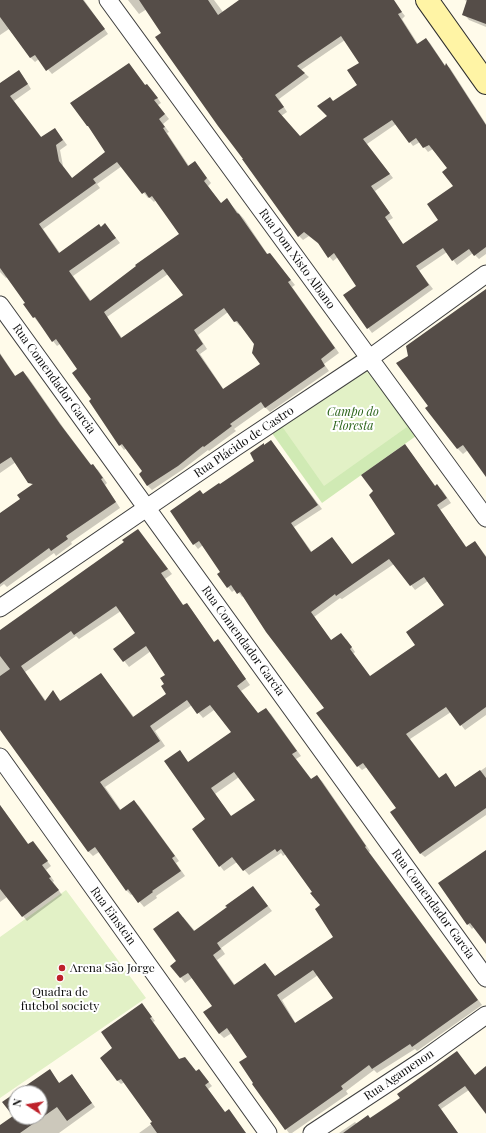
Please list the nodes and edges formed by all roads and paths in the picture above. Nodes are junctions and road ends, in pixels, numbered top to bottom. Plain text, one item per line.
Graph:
1 (108, 0) edge
2 (427, 0) edge
3 (486, 83) edge
4 (486, 274) edge
5 (0, 305) edge
6 (370, 358) junction
7 (147, 507) junction
8 (486, 518) edge
9 (0, 608) edge
10 (0, 757) edge
11 (486, 978) edge
12 (486, 1015) edge
13 (268, 1133) edge
14 (312, 1133) edge

1 - 6 street, Rua Dom Xisto Albano
2 - 3 main road
4 - 6 street, Rua Plácido de Castro
5 - 7 street, Rua Comendador Garcia
6 - 7 street, Rua Plácido de Castro
6 - 8 street, Rua Dom Xisto Albano
7 - 9 street, Rua Plácido de Castro
7 - 11 street, Rua Comendador Garcia
10 - 13 street, Rua Einstein
12 - 14 street, Rua Agamenon

